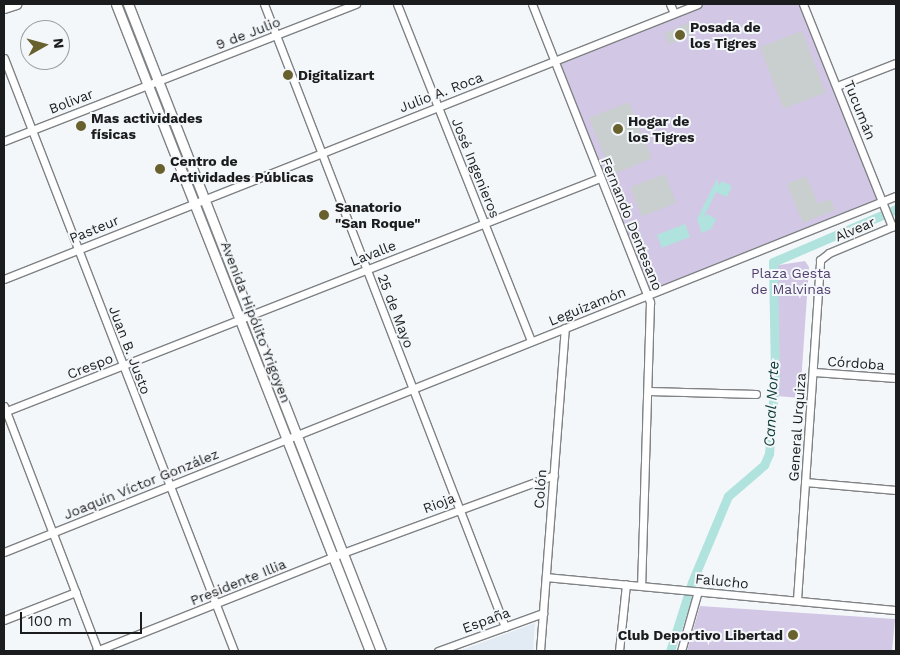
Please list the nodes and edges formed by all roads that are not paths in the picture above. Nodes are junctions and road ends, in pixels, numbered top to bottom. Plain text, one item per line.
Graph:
1 (16, 4) edge
2 (116, 4) edge
3 (128, 4) edge
4 (264, 4) edge
5 (356, 4) edge
6 (397, 4) edge
7 (532, 4) edge
8 (670, 4) edge
9 (698, 4) edge
10 (803, 4) edge
11 (4, 8) edge
12 (674, 13) junction
13 (276, 36) junction
14 (4, 58) edge
15 (554, 62) junction
16 (896, 63) edge
17 (158, 81) junction
18 (148, 85) junction
19 (837, 86) junction
20 (438, 107) junction
21 (32, 130) junction
22 (4, 141) edge
23 (322, 153) junction
24 (600, 178) junction
25 (896, 196) edge
26 (204, 200) junction
27 (882, 201) junction
28 (194, 204) junction
29 (485, 224) junction
30 (894, 226) edge
31 (78, 249) junction
32 (823, 256) joint
33 (366, 269) junction
34 (4, 278) edge
35 (648, 295) junction
36 (250, 315) junction
37 (240, 319) junction
38 (565, 328) junction
39 (530, 341) junction
40 (123, 367) junction
41 (814, 372) junction
42 (896, 378) edge
43 (414, 390) junction
44 (649, 391) junction
45 (756, 394) dead end
46 (4, 410) edge
47 (296, 435) junction
48 (287, 439) junction
49 (554, 475) junction
50 (806, 482) junction
51 (170, 486) junction
52 (896, 490) edge
53 (459, 509) junction
54 (51, 533) junction
55 (4, 552) edge
56 (343, 554) junction
57 (333, 557) junction
58 (546, 578) junction
59 (626, 584) junction
60 (641, 585) junction
61 (698, 591) junction
62 (76, 592) junction
63 (797, 600) junction
64 (216, 604) junction
65 (896, 610) edge
66 (543, 613) junction
67 (4, 620) edge
68 (505, 627) junction
69 (97, 651) edge
70 (234, 651) edge
71 (370, 651) edge
72 (381, 651) edge
73 (438, 651) edge
74 (540, 651) edge
75 (619, 651) edge
76 (681, 651) edge

1 - 11 street
2 - 18 street, Avenida Hipólito Yrigoyen
3 - 17 street, Avenida Hipólito Yrigoyen
4 - 13 street, 25 de Mayo
5 - 13 street, 9 de Julio
6 - 20 street, José Ingenieros
7 - 15 street, Fernando Dentesano
8 - 12 street
9 - 12 street, Julio A. Roca
10 - 19 street, Tucumán
12 - 15 street, Julio A. Roca
13 - 17 street, 9 de Julio
13 - 23 street, 25 de Mayo
14 - 21 street, Juan B. Justo
15 - 20 street, Julio A. Roca
15 - 24 street, Fernando Dentesano
16 - 19 street
17 - 18 street, 9 de Julio
17 - 26 street, Avenida Hipólito Yrigoyen
18 - 21 street, Bolivar
18 - 28 street, Avenida Hipólito Yrigoyen
19 - 27 street, Tucumán
20 - 23 street, Julio A. Roca
20 - 29 street, José Ingenieros
21 - 22 street, Bolivar
21 - 31 street, Juan B. Justo
23 - 26 street, Julio A. Roca
23 - 33 street, 25 de Mayo
24 - 29 street, Lavalle
24 - 35 street, Fernando Dentesano
25 - 27 street, Leguizamón
26 - 28 street, Julio A. Roca
26 - 36 street, Avenida Hipólito Yrigoyen
27 - 30 street, Tucumán
27 - 35 street, Leguizamón
28 - 31 street, Pasteur
28 - 37 street, Avenida Hipólito Yrigoyen
29 - 33 street, Lavalle
29 - 39 street, José Ingenieros
30 - 32 street, Alvear
31 - 34 street, Pasteur
31 - 40 street, Juan B. Justo
32 - 41 street, General Urquiza
33 - 36 street, Lavalle
33 - 43 street, 25 de Mayo
35 - 38 street, Leguizamón
35 - 44 street, Fernando Dentesano
36 - 37 street, Lavalle
36 - 47 street, Avenida Hipólito Yrigoyen
37 - 40 street, Crespo
37 - 48 street, Avenida Hipólito Yrigoyen
38 - 39 street, Leguizamón
38 - 49 street, Colón
39 - 43 street, Leguizamón
40 - 46 street, Crespo
40 - 51 street, Juan B. Justo
41 - 42 street, Córdoba
41 - 50 street, General Urquiza
43 - 47 street, Leguizamón
43 - 53 street, 25 de Mayo
44 - 45 street
44 - 60 street, Fernando Dentesano
46 - 54 street
47 - 48 street, Leguizamón
47 - 56 street, Avenida Hipólito Yrigoyen
48 - 51 street, Joaquín Víctor González
48 - 57 street, Avenida Hipólito Yrigoyen
49 - 53 street, Rioja
49 - 58 street, Colón
50 - 52 street
50 - 63 street, General Urquiza
51 - 54 street, Joaquín Víctor González
51 - 64 street, Juan B. Justo
53 - 56 street, Rioja
53 - 68 street, 25 de Mayo
54 - 55 street, Joaquín Víctor González
54 - 62 street
56 - 57 street, Rioja
56 - 72 street, Avenida Hipólito Yrigoyen
57 - 64 street, Presidente Illia
57 - 71 street, Avenida Hipólito Yrigoyen
58 - 59 street, Falucho
58 - 66 street, Colón
59 - 60 street, Falucho
59 - 75 street
60 - 61 street, Falucho
61 - 63 street, Falucho
61 - 76 street
62 - 67 street
62 - 69 street
63 - 65 street, Falucho
64 - 69 street, Presidente Illia
64 - 70 street, Juan B. Justo
66 - 68 street, España
66 - 74 street, Colón
68 - 73 street, España

